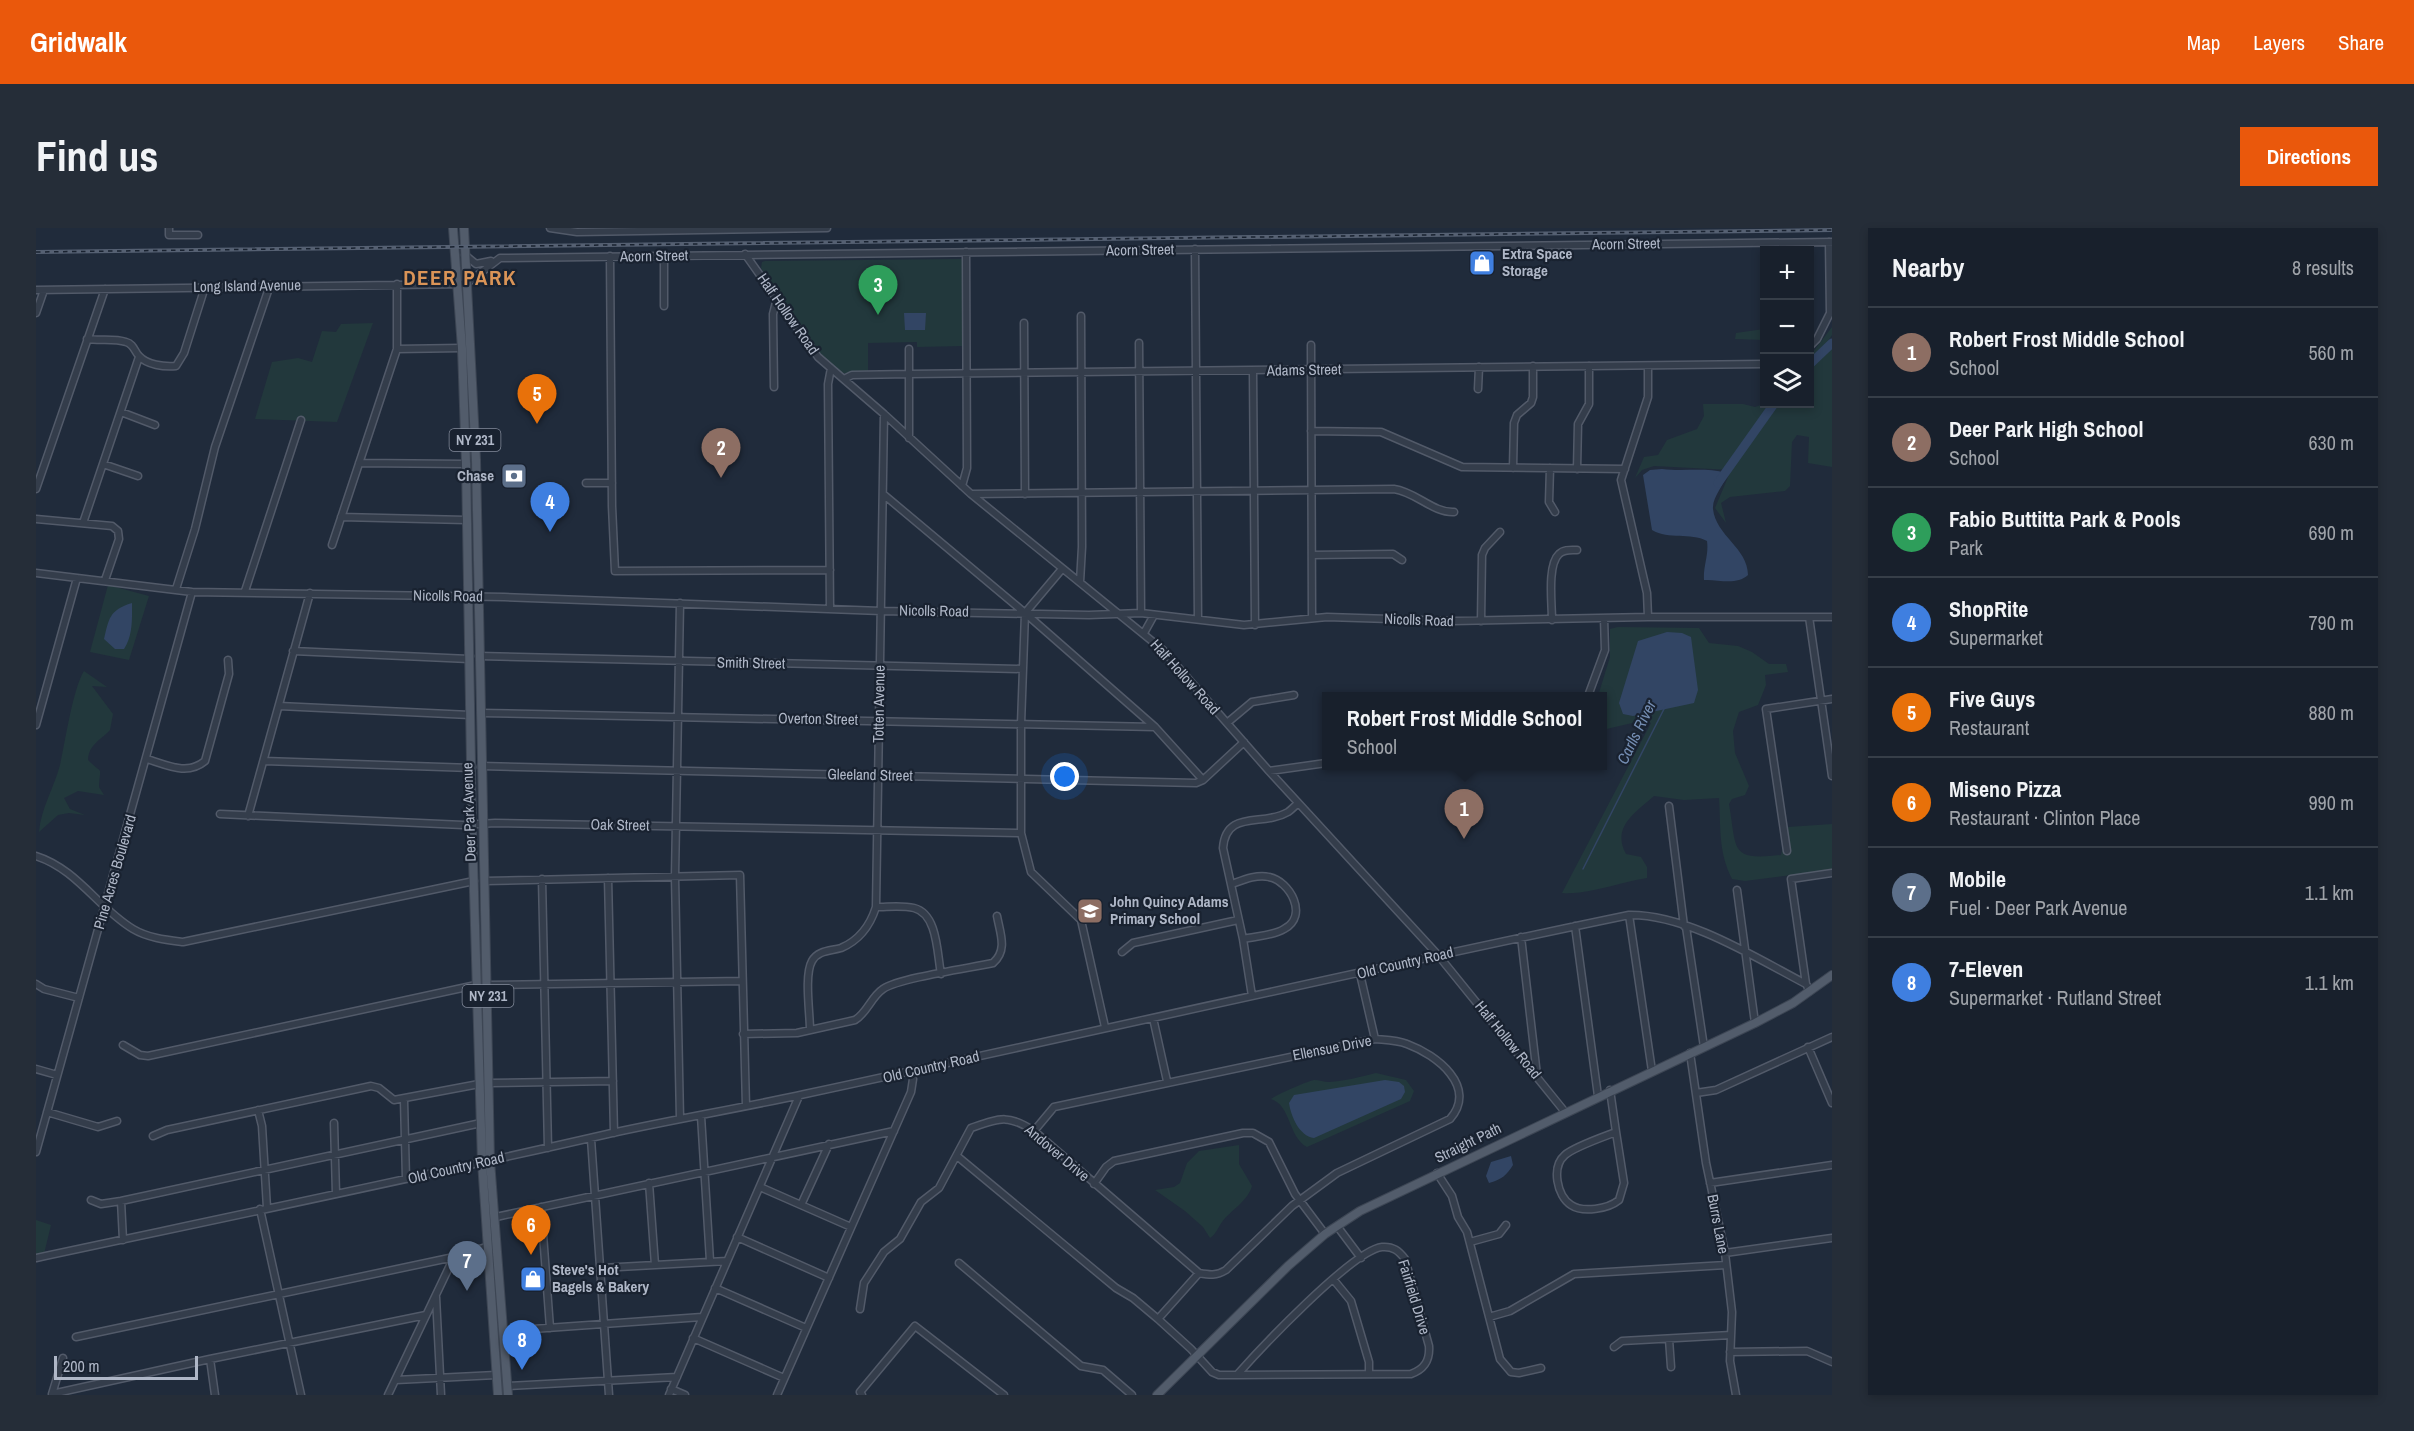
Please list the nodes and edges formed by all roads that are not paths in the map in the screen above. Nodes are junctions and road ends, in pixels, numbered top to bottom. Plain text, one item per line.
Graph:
1 (169, 228) edge
2 (453, 228) edge
3 (464, 228) edge
4 (550, 228) edge
5 (806, 228) edge
6 (828, 228) edge
7 (634, 229) edge
8 (724, 229) edge
9 (577, 230) edge
10 (198, 235) dead end
11 (1831, 242) edge
12 (1195, 249) junction
13 (966, 252) junction
14 (746, 254) junction
15 (465, 255) junction
16 (610, 256) junction
17 (664, 256) junction
18 (500, 258) junction
19 (397, 284) junction
20 (462, 284) junction
21 (270, 285) junction
22 (205, 286) junction
23 (105, 289) junction
24 (40, 290) edge
25 (777, 298) junction
26 (664, 306) dead end
27 (36, 313) edge
28 (1081, 316) dead end
29 (1024, 323) dead end
30 (87, 339) junction
31 (1814, 342) edge
32 (1139, 343) dead end
33 (1311, 345) dead end
34 (462, 348) junction
35 (397, 349) junction
36 (909, 350) dead end
37 (140, 357) junction
38 (1760, 364) edge
39 (1533, 366) junction
40 (1589, 366) junction
41 (1648, 366) junction
42 (1479, 367) junction
43 (831, 369) junction
44 (1311, 369) junction
45 (1138, 371) junction
46 (1196, 371) junction
47 (1252, 371) junction
48 (1081, 372) junction
49 (1023, 373) junction
50 (909, 374) junction
51 (966, 374) junction
52 (844, 380) junction
53 (774, 387) dead end
54 (1478, 389) dead end
55 (464, 405) junction
56 (121, 412) junction
57 (884, 414) junction
58 (301, 420) dead end
59 (474, 422) junction
60 (155, 425) dead end
61 (1311, 431) junction
62 (909, 438) junction
63 (358, 463) junction
64 (103, 464) junction
65 (466, 464) junction
66 (1513, 468) junction
67 (1550, 468) junction
68 (1578, 469) junction
69 (1624, 470) junction
70 (138, 476) dead end
71 (586, 483) dead end
72 (612, 483) junction
73 (962, 486) junction
74 (36, 489) edge
75 (1253, 491) junction
76 (1312, 491) junction
77 (1139, 492) junction
78 (1196, 492) junction
79 (1082, 493) junction
80 (883, 494) junction
81 (971, 494) junction
82 (1025, 494) junction
83 (1454, 512) dead end
84 (1555, 512) dead end
85 (340, 518) junction
86 (36, 519) edge
87 (466, 520) junction
88 (83, 523) junction
89 (1500, 532) dead end
90 (332, 545) dead end
91 (1577, 550) dead end
92 (1312, 555) junction
93 (1402, 560) dead end
94 (1062, 569) junction
95 (830, 570) junction
96 (36, 573) edge
97 (77, 578) junction
98 (105, 580) junction
99 (1080, 582) junction
100 (176, 589) junction
101 (245, 591) junction
102 (192, 592) junction
103 (310, 593) junction
104 (468, 596) junction
105 (478, 597) junction
106 (680, 603) junction
107 (830, 609) junction
108 (881, 611) junction
109 (1025, 613) junction
110 (1118, 613) junction
111 (1140, 613) junction
112 (1154, 615) junction
113 (1312, 617) junction
114 (1809, 617) junction
115 (1832, 617) edge
116 (1604, 618) junction
117 (1648, 618) junction
118 (1198, 619) junction
119 (1552, 620) junction
120 (1481, 621) junction
121 (1255, 625) junction
122 (1144, 633) junction
123 (293, 651) junction
124 (479, 656) junction
125 (470, 659) junction
126 (228, 660) dead end
127 (678, 661) junction
128 (880, 666) junction
129 (1023, 669) junction
130 (1589, 692) edge
131 (1294, 695) dead end
132 (1832, 699) edge
133 (1820, 701) junction
134 (279, 706) junction
135 (481, 713) junction
136 (470, 715) junction
137 (677, 717) junction
138 (878, 721) junction
139 (1227, 723) junction
140 (1021, 724) junction
141 (36, 725) edge
142 (1155, 727) junction
143 (1244, 742) junction
144 (147, 759) junction
145 (264, 760) junction
146 (1322, 764) edge
147 (481, 766) junction
148 (472, 768) junction
149 (676, 771) junction
150 (1269, 771) junction
151 (878, 776) junction
152 (1832, 776) edge
153 (1021, 779) junction
154 (1203, 780) junction
155 (1298, 803) junction
156 (1669, 806) dead end
157 (220, 814) dead end
158 (248, 816) junction
159 (482, 823) junction
160 (472, 824) junction
161 (675, 827) junction
162 (877, 831) junction
163 (1021, 833) junction
164 (1787, 851) dead end
165 (36, 856) edge
166 (1832, 873) edge
167 (675, 877) junction
168 (608, 878) junction
169 (542, 879) junction
170 (474, 881) junction
171 (485, 881) junction
172 (1232, 884) junction
173 (1737, 890) dead end
174 (106, 906) junction
175 (876, 907) junction
176 (1629, 915) junction
177 (997, 916) dead end
178 (1238, 920) junction
179 (1575, 926) junction
180 (1685, 927) junction
181 (1521, 937) junction
182 (1243, 939) junction
183 (1122, 952) dead end
184 (1745, 952) junction
185 (1438, 955) junction
186 (941, 974) junction
187 (1360, 974) junction
188 (1832, 975) edge
189 (742, 981) junction
190 (676, 982) junction
191 (610, 983) junction
192 (36, 984) edge
193 (476, 985) junction
194 (488, 985) junction
195 (544, 985) junction
196 (1808, 988) junction
197 (1252, 996) junction
198 (79, 998) junction
199 (1153, 1018) junction
200 (1755, 1023) junction
201 (1105, 1028) junction
202 (810, 1030) junction
203 (743, 1034) junction
204 (1832, 1037) edge
205 (1375, 1039) junction
206 (123, 1045) dead end
207 (1704, 1047) junction
208 (1808, 1047) junction
209 (1690, 1053) junction
210 (36, 1069) edge
211 (911, 1071) junction
212 (1652, 1071) junction
213 (57, 1075) junction
214 (1537, 1076) junction
215 (613, 1081) junction
216 (1167, 1082) junction
217 (489, 1083) junction
218 (546, 1083) junction
219 (479, 1084) junction
220 (1610, 1090) junction
221 (1696, 1093) junction
222 (799, 1096) junction
223 (1598, 1096) junction
224 (404, 1100) junction
225 (1832, 1103) edge
226 (746, 1106) junction
227 (258, 1110) junction
228 (47, 1112) junction
229 (1565, 1112) junction
230 (700, 1116) junction
231 (680, 1119) junction
232 (117, 1121) dead end
233 (481, 1122) junction
234 (334, 1123) dead end
235 (894, 1131) junction
236 (1034, 1131) junction
237 (1616, 1132) junction
238 (614, 1133) junction
239 (153, 1136) dead end
240 (406, 1138) junction
241 (591, 1139) junction
242 (829, 1144) junction
243 (548, 1148) junction
244 (36, 1152) edge
245 (336, 1154) junction
246 (957, 1156) junction
247 (773, 1157) junction
248 (486, 1162) junction
249 (1832, 1165) edge
250 (265, 1170) junction
251 (704, 1172) junction
252 (1437, 1173) junction
253 (406, 1179) junction
254 (650, 1183) junction
255 (1710, 1183) junction
256 (1094, 1184) junction
257 (759, 1187) junction
258 (336, 1194) junction
259 (596, 1195) junction
260 (91, 1200) dead end
261 (1300, 1200) junction
262 (122, 1201) junction
263 (801, 1205) junction
264 (541, 1207) junction
265 (263, 1209) junction
266 (496, 1217) junction
267 (1506, 1225) dead end
268 (1337, 1226) junction
269 (851, 1227) junction
270 (1325, 1234) junction
271 (737, 1237) junction
272 (1832, 1238) edge
273 (123, 1240) junction
274 (1470, 1242) junction
275 (486, 1247) junction
276 (1725, 1253) junction
277 (454, 1257) junction
278 (36, 1258) edge
279 (1361, 1258) junction
280 (710, 1261) junction
281 (727, 1261) junction
282 (958, 1263) dead end
283 (1726, 1264) junction
284 (655, 1265) junction
285 (601, 1268) junction
286 (1199, 1273) junction
287 (829, 1278) junction
288 (1334, 1279) junction
289 (715, 1288) junction
290 (277, 1294) junction
291 (436, 1296) junction
292 (860, 1309) dead end
293 (426, 1316) junction
294 (702, 1317) junction
295 (1489, 1317) junction
296 (1158, 1319) junction
297 (604, 1324) junction
298 (550, 1328) junction
299 (806, 1328) junction
300 (503, 1332) junction
301 (1731, 1335) junction
302 (76, 1337) dead end
303 (693, 1338) junction
304 (1669, 1339) junction
305 (288, 1343) junction
306 (1614, 1347) dead end
307 (1730, 1352) junction
308 (1197, 1356) junction
309 (63, 1358) dead end
310 (210, 1359) junction
311 (1832, 1362) edge
312 (1671, 1367) dead end
313 (1541, 1368) dead end
314 (1369, 1374) junction
315 (496, 1375) junction
316 (1237, 1376) junction
317 (677, 1377) junction
318 (441, 1378) junction
319 (784, 1378) junction
320 (608, 1379) junction
321 (396, 1380) junction
322 (508, 1391) edge
323 (670, 1392) edge
324 (52, 1394) edge
325 (215, 1395) edge
326 (301, 1395) edge
327 (388, 1395) edge
328 (441, 1395) edge
329 (498, 1395) edge
330 (609, 1395) edge
331 (685, 1395) edge
332 (777, 1395) edge
333 (862, 1395) edge
334 (1004, 1395) edge
335 (1132, 1395) edge
336 (1157, 1395) edge
337 (1737, 1395) edge

1 - 10 street
2 - 20 main road, Deer Park Avenue / NY 231
3 - 15 main road, Deer Park Avenue / NY 231
4 - 9 street
5 - 6 street
5 - 8 street
7 - 8 street
7 - 9 street
11 - 12 street, Acorn Street
11 - 31 street
12 - 13 street, Acorn Street
12 - 46 street
13 - 14 street, Acorn Street
13 - 51 street
14 - 17 street, Acorn Street
14 - 25 street, Half Hollow Road
15 - 18 street, Acorn Street
15 - 20 main road, Deer Park Avenue / NY 231
16 - 17 street, Acorn Street
16 - 18 street, Acorn Street
16 - 72 street
17 - 26 street
18 - 20 street
19 - 20 street, Long Island Avenue
19 - 21 street, Long Island Avenue
19 - 35 street
20 - 34 main road, Deer Park Avenue / NY 231
20 - 59 main road, Deer Park Avenue / NY 231
21 - 22 street, Long Island Avenue
21 - 100 street
22 - 23 street, Long Island Avenue
22 - 37 street
23 - 24 street, Long Island Avenue
23 - 30 street
24 - 27 street
25 - 43 street, Half Hollow Road
25 - 53 street
28 - 48 street
29 - 49 street
30 - 37 street
30 - 74 street
32 - 45 street
33 - 44 street
34 - 35 street
34 - 55 main road, Deer Park Avenue / NY 231
35 - 63 street
36 - 50 street
37 - 56 street
38 - 41 street, Adams Street
39 - 40 street, Adams Street
39 - 42 street, Adams Street
39 - 66 street
40 - 41 street, Adams Street
40 - 68 street
41 - 69 street
42 - 44 street, Adams Street
42 - 54 street
43 - 52 street, Half Hollow Road
43 - 95 street
44 - 47 street, Adams Street
44 - 61 street
45 - 46 street, Adams Street
45 - 48 street, Adams Street
45 - 77 street
46 - 47 street, Adams Street
46 - 78 street
47 - 75 street
48 - 49 street, Adams Street
48 - 79 street
49 - 51 street, Adams Street
49 - 82 street
50 - 51 street, Adams Street
50 - 52 street, Adams Street
50 - 62 street
51 - 73 street
52 - 57 street, Half Hollow Road
55 - 59 main road
55 - 65 main road, Deer Park Avenue / NY 231
56 - 60 street
56 - 64 street
57 - 62 street, Half Hollow Road
57 - 80 street, Totten Avenue
58 - 101 street
59 - 105 main road, Deer Park Avenue / NY 231
61 - 66 street
61 - 76 street
62 - 73 street, Half Hollow Road
63 - 65 street
63 - 85 street
64 - 70 street
64 - 88 street
65 - 87 main road, Deer Park Avenue / NY 231
66 - 67 street
67 - 68 street
67 - 84 street
68 - 69 street
69 - 117 street
71 - 72 street
72 - 95 street
73 - 81 street, Half Hollow Road
75 - 76 street
75 - 78 street
75 - 121 street
76 - 83 street
76 - 92 street
77 - 78 street
77 - 79 street
77 - 111 street
78 - 118 street
79 - 82 street
79 - 99 street
80 - 108 street, Totten Avenue
80 - 109 street
81 - 82 street
81 - 94 street, Half Hollow Road
85 - 87 street
85 - 90 street
86 - 88 street
87 - 104 main road, Deer Park Avenue / NY 231
88 - 98 street
89 - 120 street
91 - 119 street
92 - 93 street
92 - 113 street
94 - 99 street, Half Hollow Road
94 - 109 street
95 - 107 street
96 - 97 street, Nicolls Road
97 - 98 street, Nicolls Road
97 - 141 street
98 - 100 street, Nicolls Road
99 - 110 street, Half Hollow Road
100 - 102 street, Nicolls Road
101 - 102 street, Nicolls Road
101 - 103 street, Nicolls Road
102 - 144 street, Pine Acres Boulevard
103 - 104 street, Nicolls Road
103 - 123 street
104 - 105 street, Nicolls Road
104 - 125 main road, Deer Park Avenue / NY 231
105 - 106 street, Nicolls Road
105 - 124 main road, Deer Park Avenue / NY 231
106 - 107 street, Nicolls Road
106 - 127 street
107 - 108 street, Nicolls Road
108 - 109 street, Nicolls Road
108 - 128 street, Totten Avenue
109 - 110 street, Nicolls Road
109 - 129 street
109 - 142 street
110 - 111 street, Nicolls Road
110 - 122 street, Half Hollow Road
111 - 112 street, Nicolls Road
112 - 118 street, Nicolls Road
112 - 122 street
113 - 120 street, Nicolls Road
113 - 121 street, Nicolls Road
114 - 115 street, Nicolls Road
114 - 117 street, Nicolls Road
114 - 133 street
116 - 117 street, Nicolls Road
116 - 119 street, Nicolls Road
116 - 130 street
118 - 121 street, Nicolls Road
119 - 120 street, Nicolls Road
122 - 139 street, Half Hollow Road
123 - 125 street
123 - 134 street
124 - 127 street, Smith Street
124 - 135 main road, Deer Park Avenue / NY 231
125 - 136 main road, Deer Park Avenue / NY 231
126 - 144 street
127 - 128 street, Smith Street
127 - 137 street
128 - 129 street, Smith Street
128 - 138 street, Totten Avenue
129 - 140 street
131 - 139 street
132 - 133 street
133 - 152 street
133 - 164 street
134 - 136 street
134 - 145 street
135 - 137 street, Overton Street
135 - 147 main road, Deer Park Avenue / NY 231
136 - 148 main road, Deer Park Avenue / NY 231
137 - 138 street, Overton Street
137 - 149 street
138 - 140 street, Overton Street
138 - 151 street, Totten Avenue
139 - 143 street, Half Hollow Road
140 - 142 street, Overton Street
140 - 153 street
142 - 154 street
143 - 150 street, Half Hollow Road
143 - 154 street
144 - 174 street, Pine Acres Boulevard
145 - 148 street
145 - 158 street
146 - 150 street
147 - 149 street, Gleeland Street
147 - 159 main road, Deer Park Avenue / NY 231
148 - 160 main road, Deer Park Avenue / NY 231
149 - 151 street, Gleeland Street
149 - 161 street
150 - 155 street, Half Hollow Road
151 - 153 street, Gleeland Street
151 - 162 street, Totten Avenue
153 - 154 street, Gleeland Street
153 - 163 street
155 - 172 street
155 - 185 street, Half Hollow Road
156 - 180 street
157 - 158 street, Oak Street
158 - 160 street, Oak Street
159 - 160 street, Oak Street
159 - 161 street, Oak Street
159 - 171 main road, Deer Park Avenue / NY 231
160 - 170 main road, Deer Park Avenue / NY 231
161 - 162 street, Oak Street
161 - 167 street
162 - 163 street, Oak Street
162 - 175 street, Totten Avenue
163 - 201 street
165 - 174 street
166 - 196 street
167 - 168 street
167 - 189 street
167 - 190 street
168 - 169 street
168 - 191 street
169 - 171 street
169 - 195 street
170 - 174 street
170 - 193 main road, Deer Park Avenue / NY 231
171 - 194 main road, Deer Park Avenue / NY 231
172 - 178 street
172 - 182 street
173 - 184 street
174 - 198 street, Pine Acres Boulevard
175 - 186 street
175 - 202 street, Totten Avenue
176 - 179 street, Old Country Road
176 - 180 street, Old Country Road
176 - 212 street
177 - 186 street
178 - 182 street
178 - 183 street
179 - 181 street, Old Country Road
179 - 223 street
180 - 184 street, Old Country Road
180 - 207 street
181 - 185 street, Old Country Road
181 - 214 street
182 - 197 street
184 - 196 street, Old Country Road
184 - 200 street
185 - 187 street, Old Country Road
185 - 214 street, Half Hollow Road
186 - 202 street
187 - 197 street, Old Country Road
187 - 205 street
188 - 196 main road, Straight Path
189 - 190 street
189 - 203 street
190 - 191 street
190 - 231 street
191 - 195 street
191 - 215 street
192 - 198 street
193 - 206 street
193 - 219 main road, Deer Park Avenue / NY 231
194 - 195 street
194 - 217 main road, Deer Park Avenue / NY 231
195 - 218 street
196 - 200 main road, Straight Path
197 - 199 street, Old Country Road
198 - 213 street, Pine Acres Boulevard
199 - 201 street, Old Country Road
199 - 216 street
200 - 207 main road, Straight Path
201 - 211 street, Old Country Road
202 - 203 street
203 - 226 street
204 - 208 street
205 - 216 street, Ellensue Drive
205 - 261 street, Ellensue Drive
207 - 209 main road, Straight Path
208 - 221 street
208 - 225 street
209 - 212 main road, Straight Path
209 - 221 street, Burrs Lane
210 - 213 street
211 - 222 street, Old Country Road
211 - 235 street
212 - 220 main road, Straight Path
213 - 228 street, Pine Acres Boulevard
214 - 229 street, Half Hollow Road
215 - 218 street
215 - 238 street
216 - 236 street, Ellensue Drive
217 - 218 street
217 - 248 main road, Deer Park Avenue / NY 231
218 - 243 street
219 - 224 street
219 - 233 main road, Deer Park Avenue / NY 231
220 - 223 main road, Straight Path
220 - 237 street
221 - 255 street, Burrs Lane
222 - 226 street, Old Country Road
222 - 247 street
223 - 229 main road, Straight Path
224 - 227 street
224 - 240 street
226 - 230 street, Old Country Road
227 - 239 street
227 - 250 street
228 - 232 street
228 - 244 street, Pine Acres Boulevard
229 - 252 main road, Straight Path
230 - 231 street, Old Country Road
230 - 251 street
231 - 238 street, Old Country Road
233 - 240 street
233 - 248 main road, Deer Park Avenue / NY 231
234 - 245 street
235 - 242 street
235 - 269 street
236 - 246 street, Andover Drive
236 - 256 street, Andover Drive
237 - 237 street
238 - 241 street, Old Country Road
240 - 245 street
240 - 253 street
241 - 243 street, Old Country Road
241 - 259 street
242 - 247 street
242 - 263 street
243 - 248 street, Old Country Road
245 - 250 street
245 - 258 street
246 - 292 street, Andover Drive
246 - 296 street, Fairfield Drive
247 - 251 street
247 - 257 street
248 - 253 street, Old Country Road
248 - 266 main road, Deer Park Avenue / NY 231
248 - 275 main road, Deer Park Avenue / NY 231
249 - 255 street
250 - 262 street
250 - 265 street
251 - 254 street
251 - 280 street
252 - 268 main road, Straight Path
252 - 274 street
253 - 258 street, Old Country Road
254 - 259 street
254 - 284 street
255 - 276 street, Burrs Lane
256 - 261 street
256 - 286 street, Andover Drive
257 - 263 street
257 - 271 street
258 - 265 street, Old Country Road
259 - 264 street
259 - 285 street
260 - 262 street
261 - 270 street
261 - 286 street
262 - 273 street
263 - 269 street
264 - 266 street
264 - 298 street
265 - 273 street, Old Country Road
265 - 290 street
266 - 300 main road, Deer Park Avenue / NY 231
267 - 274 street
268 - 270 main road, Straight Path
268 - 279 street
269 - 287 street
270 - 308 main road, Straight Path
271 - 281 street
271 - 287 street
272 - 276 street
273 - 278 street, Old Country Road
274 - 295 street
275 - 277 street
275 - 315 main road, Deer Park Avenue / NY 231
276 - 283 street, Burrs Lane
277 - 290 street
277 - 291 street
279 - 288 street, Fairfield Drive
279 - 314 street, Fairfield Drive
280 - 281 street
280 - 284 street
281 - 289 street
282 - 335 street
283 - 295 street
283 - 301 street, Burrs Lane
284 - 285 street
285 - 297 street
286 - 296 street
287 - 299 street
288 - 314 street
288 - 316 street, Fairfield Drive
289 - 294 street
289 - 299 street
290 - 302 street
290 - 305 street
291 - 293 street
291 - 318 street
293 - 305 street
293 - 321 street
294 - 297 street
294 - 303 street
295 - 313 street
296 - 308 street, Fairfield Drive
297 - 298 street
297 - 320 street
298 - 300 street
299 - 319 street
300 - 322 main road, Deer Park Avenue / NY 231
301 - 304 street
301 - 307 street, Burrs Lane
303 - 317 street
303 - 319 street
304 - 306 street
304 - 312 street
305 - 310 street
305 - 326 street
307 - 311 street
307 - 337 street, Burrs Lane
308 - 316 street, Fairfield Drive
308 - 336 main road, Straight Path
309 - 324 street
310 - 324 street
310 - 325 street
314 - 316 street, Fairfield Drive
315 - 318 street
315 - 329 main road, Deer Park Avenue / NY 231
317 - 320 street
317 - 323 street
318 - 321 street
318 - 328 street
319 - 332 street
320 - 322 street
320 - 330 street
321 - 327 street
323 - 331 street
333 - 334 street

